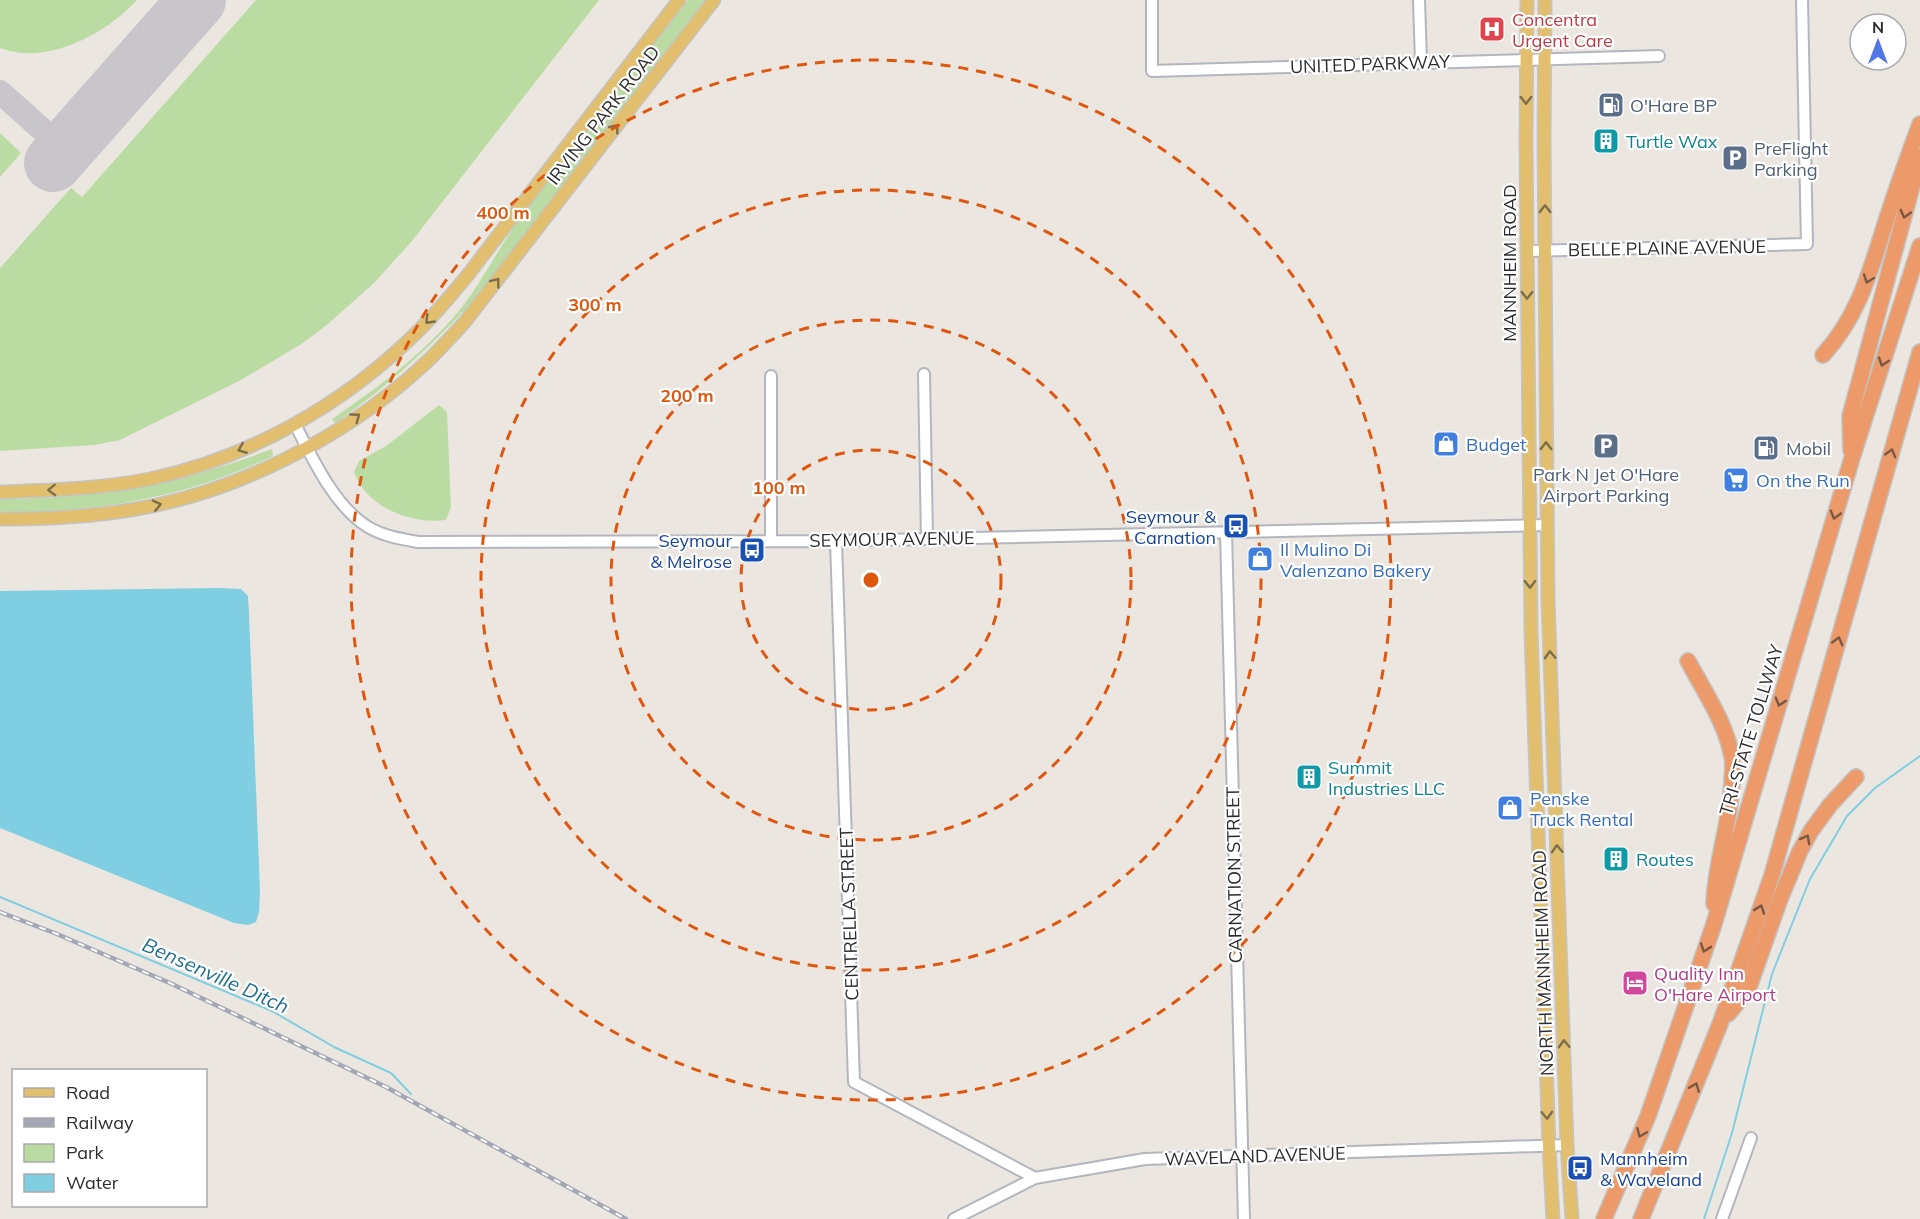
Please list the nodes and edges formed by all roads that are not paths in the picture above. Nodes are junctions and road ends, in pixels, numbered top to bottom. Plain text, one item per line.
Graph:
1 (680, 0) edge
2 (714, 0) edge
3 (1152, 0) edge
4 (1419, 0) edge
5 (1527, 0) edge
6 (1545, 0) edge
7 (1802, 0) edge
8 (1659, 56) dead end
9 (1526, 59) junction
10 (1544, 59) junction
11 (1421, 62) junction
12 (1920, 124) edge
13 (1920, 157) edge
14 (1920, 246) edge
15 (1545, 250) junction
16 (1527, 251) junction
17 (1920, 352) edge
18 (1823, 355) dead end
19 (924, 374) dead end
20 (771, 376) dead end
21 (295, 424) junction
22 (308, 449) junction
23 (1852, 459) junction
24 (0, 492) edge
25 (0, 519) edge
26 (1547, 525) junction
27 (1529, 526) junction
28 (1226, 532) junction
29 (927, 539) junction
30 (771, 541) junction
31 (836, 541) junction
32 (1688, 661) dead end
33 (1856, 777) dead end
34 (1714, 924) junction
35 (1720, 1024) junction
36 (1751, 1138) dead end
37 (1567, 1145) junction
38 (1549, 1146) junction
39 (1242, 1157) junction
40 (1035, 1178) junction
41 (954, 1219) edge
42 (1244, 1219) edge
43 (1551, 1219) edge
44 (1572, 1219) edge
45 (1604, 1219) edge
46 (1641, 1219) edge
47 (1722, 1219) edge

1 -> 21 main road, IRVING PARK ROAD
22 -> 2 main road, IRVING PARK ROAD
3 - 11 street, UNITED PARKWAY
4 - 11 street
5 - 9 main road, MANNHEIM ROAD
6 - 10 main road, MANNHEIM ROAD
7 - 15 street, BELLE PLAINE AVENUE
8 - 10 street, UNITED PARKWAY
9 - 10 street, UNITED PARKWAY
9 - 11 street, UNITED PARKWAY
9 -> 16 main road, MANNHEIM ROAD
15 -> 10 main road, MANNHEIM ROAD
12 -> 18 highway
13 -> 23 highway
14 -> 23 highway, TRI-STATE TOLLWAY
15 - 16 street, BELLE PLAINE AVENUE
26 -> 15 main road, MANNHEIM ROAD
16 -> 27 main road, MANNHEIM ROAD
35 -> 17 highway
19 - 29 street
20 - 30 street
21 - 22 street, SEYMOUR AVENUE
21 -> 24 main road, IRVING PARK ROAD
25 -> 22 main road, IRVING PARK ROAD
22 - 30 street, SEYMOUR AVENUE
23 -> 34 highway, TRI-STATE TOLLWAY
26 - 27 street, SEYMOUR AVENUE
37 -> 26 main road, NORTH MANNHEIM ROAD
27 - 28 street, SEYMOUR AVENUE
27 -> 38 main road, NORTH MANNHEIM ROAD
28 - 29 street, SEYMOUR AVENUE
28 - 39 street, CARNATION STREET
29 - 31 street, SEYMOUR AVENUE
30 - 31 street, SEYMOUR AVENUE
31 - 40 street, CENTRELLA STREET
32 - 34 highway
35 -> 33 highway
34 -> 45 highway, TRI-STATE TOLLWAY
46 -> 35 highway
36 - 47 street
37 - 38 street, WAVELAND AVENUE
37 - 44 main road, NORTH MANNHEIM ROAD
38 - 39 street, WAVELAND AVENUE
38 - 43 main road, NORTH MANNHEIM ROAD
39 - 40 street, WAVELAND AVENUE
39 - 42 street, CARNATION STREET
40 - 41 street, WAVELAND AVENUE

